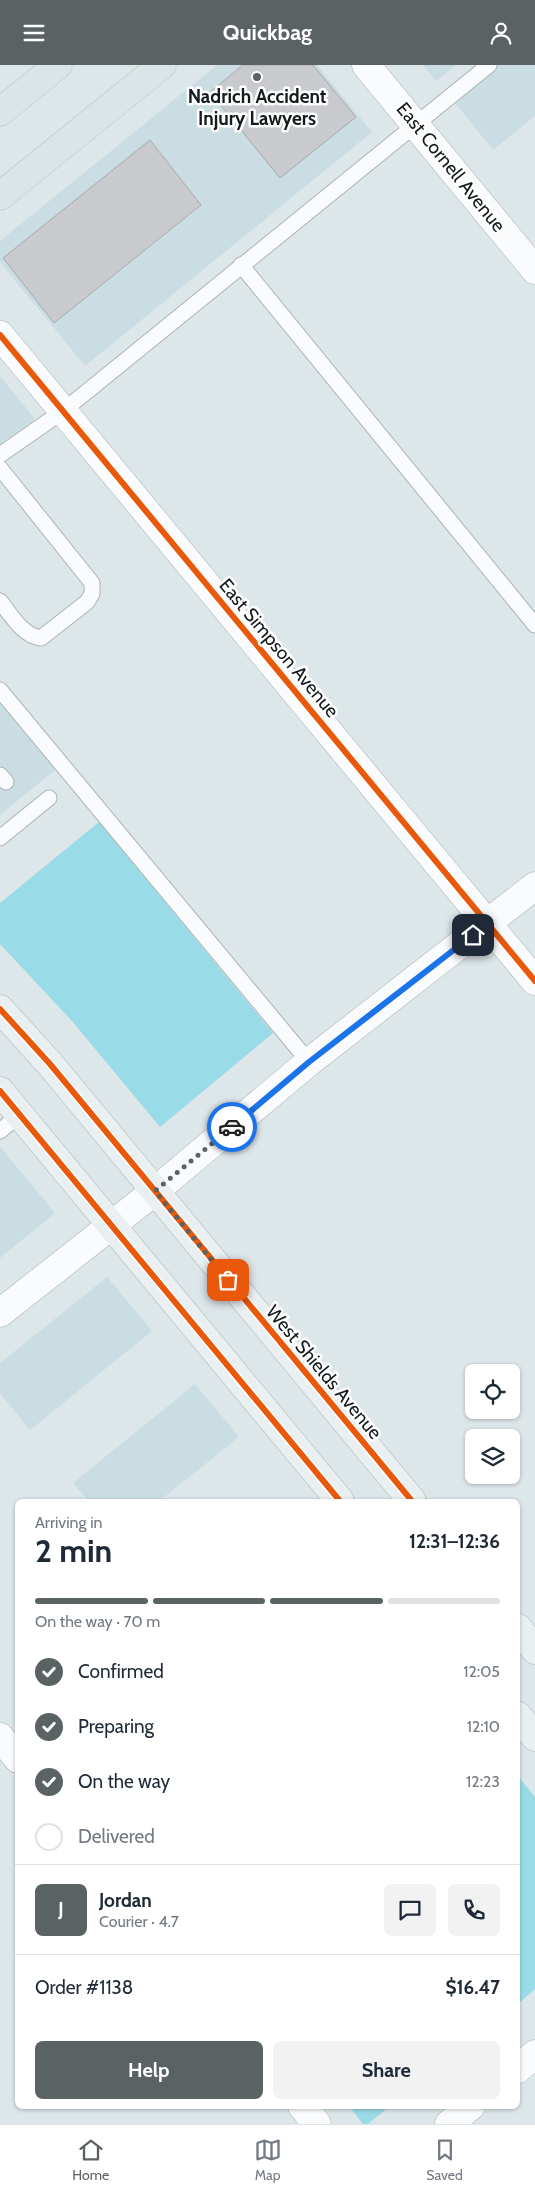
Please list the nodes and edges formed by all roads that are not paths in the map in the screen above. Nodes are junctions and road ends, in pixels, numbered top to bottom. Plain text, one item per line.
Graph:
1 (58, 65) edge
2 (162, 65) edge
3 (366, 65) edge
4 (489, 65) edge
5 (0, 112) edge
6 (416, 125) junction
7 (0, 197) edge
8 (241, 265) junction
9 (535, 270) edge
10 (0, 335) edge
11 (63, 411) junction
12 (0, 455) edge
13 (0, 468) edge
14 (0, 601) edge
15 (535, 625) edge
16 (0, 690) edge
17 (49, 798) dead end
18 (0, 838) edge
19 (535, 886) edge
20 (488, 924) junction
21 (535, 981) edge
22 (0, 1009) edge
23 (309, 1062) junction
24 (0, 1091) edge
25 (10, 1123) edge
26 (155, 1191) junction
27 (112, 1225) junction
28 (0, 1313) edge
29 (338, 1499) edge
30 (410, 1499) edge
31 (520, 1631) edge
32 (535, 1650) edge
33 (520, 1718) edge
34 (0, 1737) edge
35 (535, 1737) edge
36 (15, 1755) edge
37 (535, 2054) edge
38 (520, 2067) edge
39 (304, 2109) edge
40 (467, 2109) edge
41 (317, 2124) edge
42 (449, 2124) edge

1 - 5 main road
2 - 7 main road
3 - 6 street, East Cornell Avenue
4 - 6 lane
6 - 8 lane
6 - 9 street, East Cornell Avenue
8 - 11 lane
8 - 15 lane
10 - 11 street, East Simpson Avenue
11 - 12 lane
11 - 20 street, East Simpson Avenue
13 - 14 lane
16 - 23 lane
17 - 18 lane
19 - 20 street
20 - 21 street, East Simpson Avenue
20 - 23 street
22 - 26 main road, West Shields Avenue
23 - 26 street
24 - 25 main road
25 - 27 main road
26 - 27 street
26 - 30 main road, West Shields Avenue
27 - 28 street
27 - 29 main road
31 - 32 main road
33 - 35 main road
34 - 36 street
37 - 38 street
39 - 41 street
40 - 42 street

